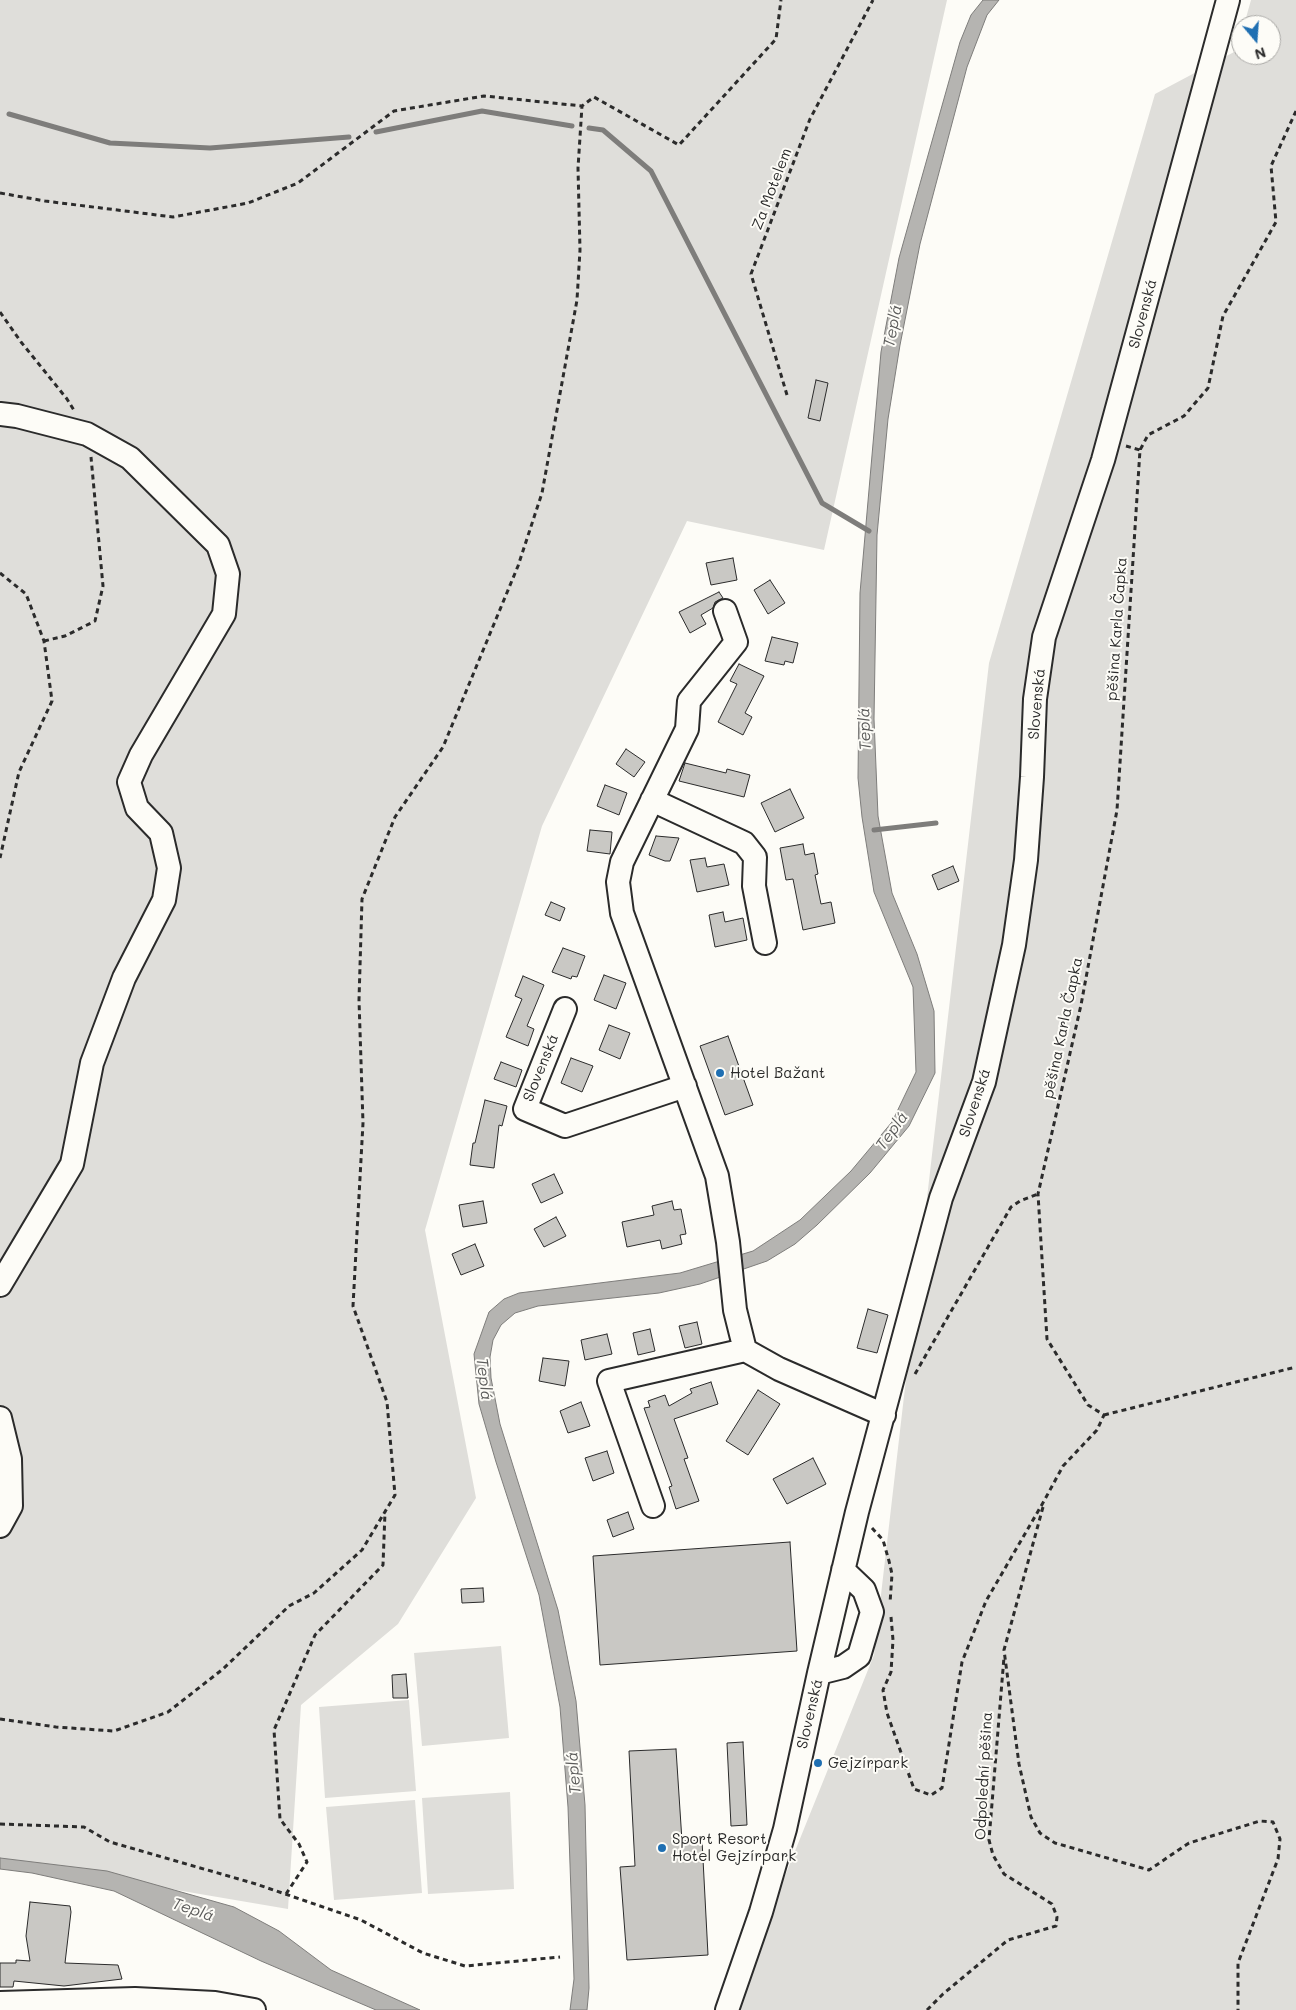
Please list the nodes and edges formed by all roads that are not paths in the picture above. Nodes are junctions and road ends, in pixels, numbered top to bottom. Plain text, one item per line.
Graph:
1 (1228, 0) edge
2 (0, 414) edge
3 (725, 611) dead end
4 (652, 800) junction
5 (765, 943) dead end
6 (566, 1009) dead end
7 (685, 1086) junction
8 (0, 1285) edge
9 (746, 1350) junction
10 (884, 1415) junction
11 (0, 1418) edge
12 (653, 1506) dead end
13 (0, 1526) edge
14 (843, 1570) junction
15 (819, 1674) junction
16 (0, 2003) edge
17 (254, 2010) edge
18 (727, 2010) edge

1 - 10 street, Slovenská
2 - 8 street
3 - 4 street
4 - 5 street
4 - 7 street
6 - 7 street, Slovenská
7 - 9 street
9 - 10 street
9 - 12 street
10 - 14 street, Slovenská
11 - 13 street
14 - 15 street, Slovenská
14 - 15 street
15 - 18 street, Slovenská
16 - 17 street

